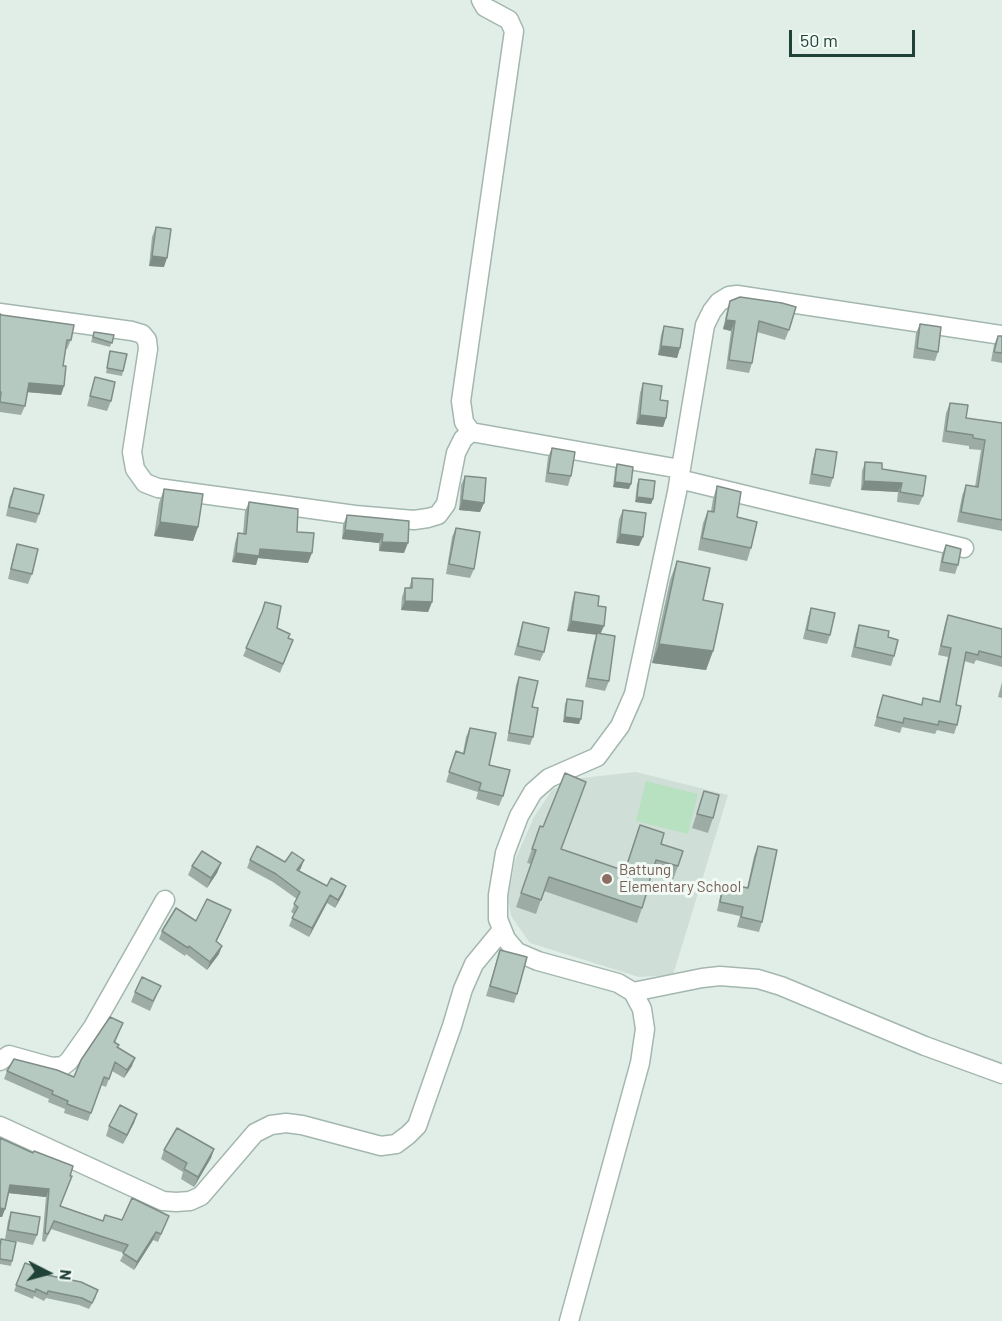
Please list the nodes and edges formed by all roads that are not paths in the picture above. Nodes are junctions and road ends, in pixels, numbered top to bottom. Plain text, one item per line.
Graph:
1 (481, 0) edge
2 (0, 313) edge
3 (1002, 335) edge
4 (471, 432) junction
5 (680, 474) junction
6 (964, 548) dead end
7 (165, 900) dead end
8 (502, 930) junction
9 (633, 993) junction
10 (0, 1061) edge
11 (1002, 1074) edge
12 (0, 1126) edge
13 (569, 1321) edge

1 - 4 street
2 - 4 street
3 - 5 street
4 - 5 street
5 - 6 street
5 - 8 street
7 - 10 street
8 - 9 street
8 - 12 street
9 - 11 street
9 - 13 street

